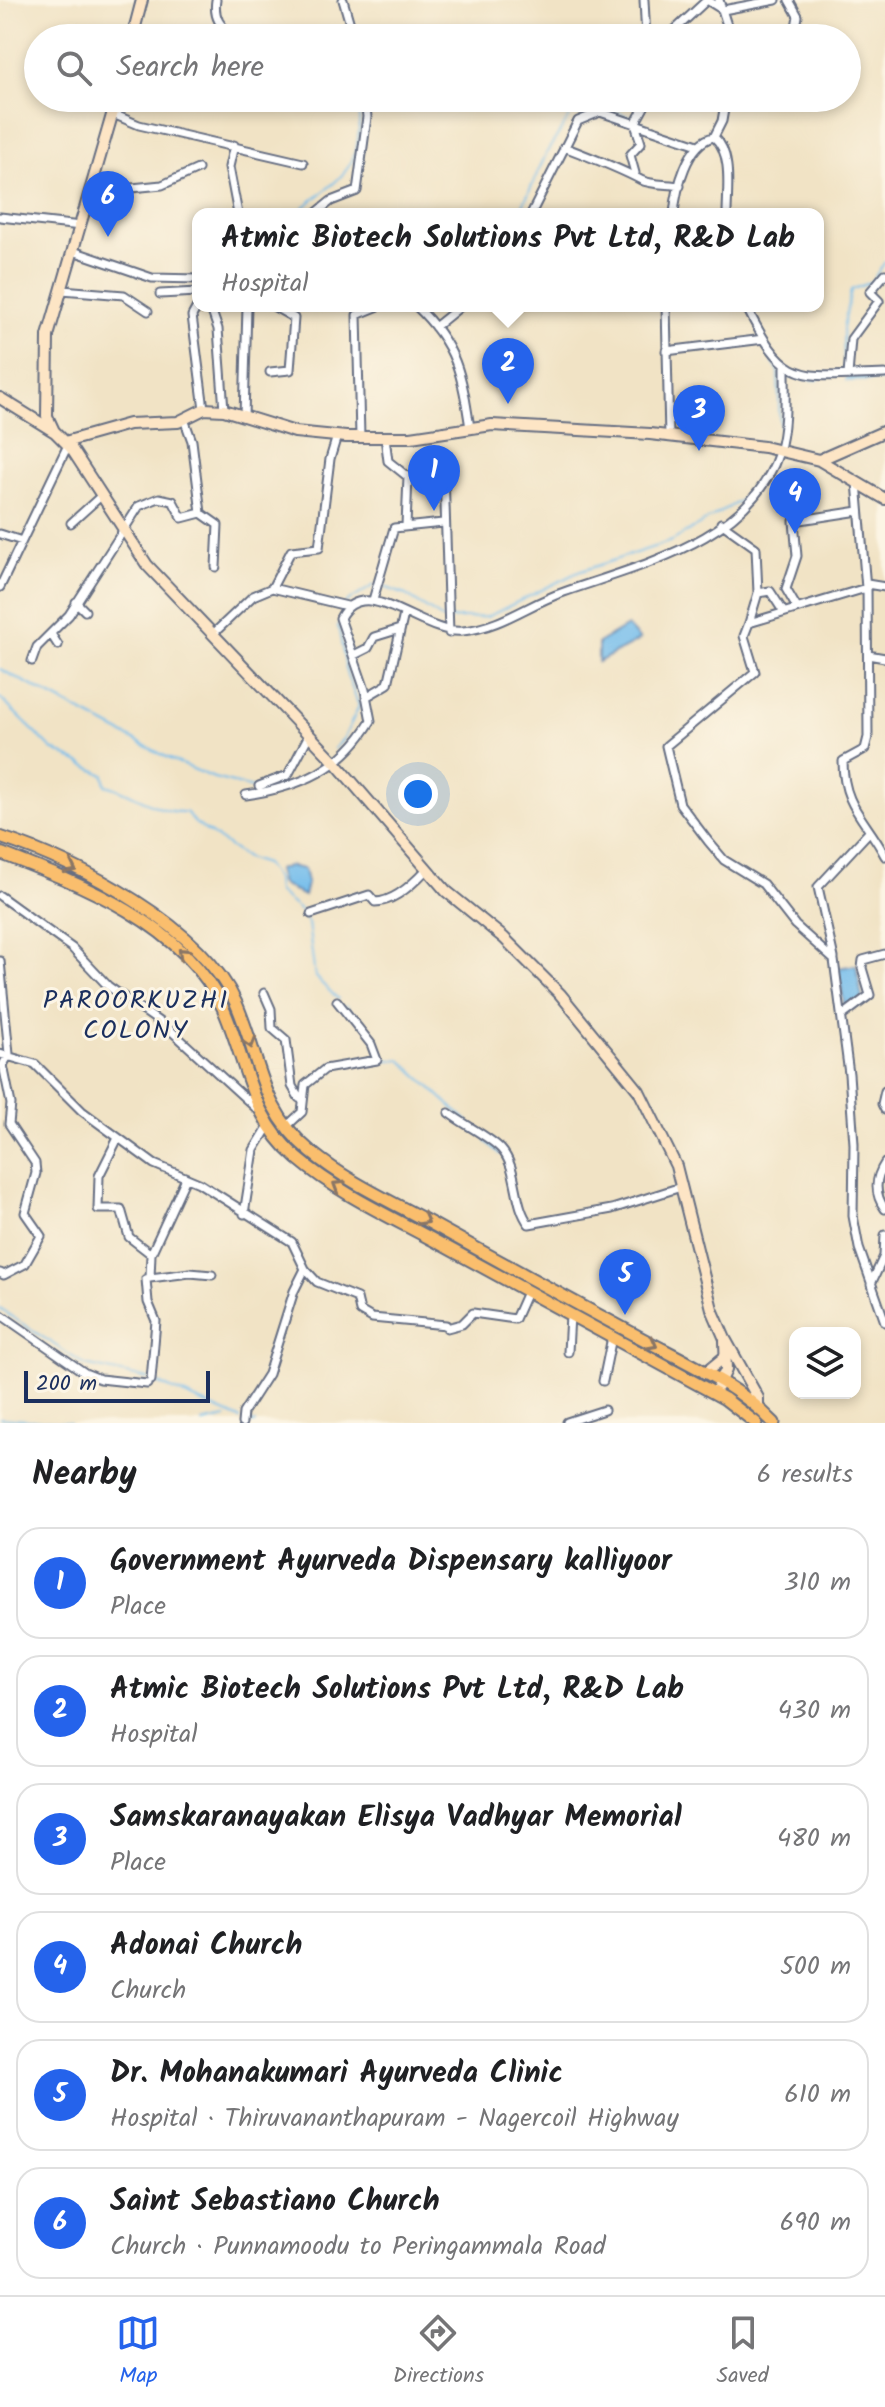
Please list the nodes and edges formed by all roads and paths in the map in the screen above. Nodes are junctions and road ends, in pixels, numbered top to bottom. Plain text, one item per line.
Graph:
1 (142, 0) edge
2 (216, 0) edge
3 (343, 0) edge
4 (644, 0) edge
5 (719, 0) edge
6 (776, 0) edge
7 (789, 0) edge
8 (723, 10) junction
9 (136, 24) edge
10 (220, 24) edge
11 (349, 24) edge
12 (645, 24) edge
13 (681, 24) edge
14 (727, 24) edge
15 (797, 24) edge
16 (366, 112) edge
17 (642, 112) edge
18 (724, 112) edge
19 (113, 114) joint
20 (596, 114) joint
21 (637, 122) junction
22 (706, 140) junction
23 (234, 145) junction
24 (564, 147) junction
25 (303, 163) dead end
26 (198, 169) dead end
27 (635, 173) junction
28 (680, 186) junction
29 (91, 192) junction
30 (237, 208) edge
31 (322, 208) edge
32 (534, 208) edge
33 (675, 208) edge
34 (727, 208) edge
35 (0, 217) edge
36 (81, 226) junction
37 (73, 251) junction
38 (885, 274) edge
39 (192, 279) edge
40 (62, 290) junction
41 (192, 292) edge
42 (160, 294) dead end
43 (148, 311) dead end
44 (194, 312) edge
45 (212, 312) edge
46 (247, 312) edge
47 (284, 312) edge
48 (364, 312) edge
49 (421, 312) edge
50 (454, 312) edge
51 (666, 312) edge
52 (749, 312) edge
53 (435, 327) junction
54 (761, 339) junction
55 (666, 351) junction
56 (785, 367) junction
57 (270, 372) dead end
58 (885, 374) edge
59 (848, 375) junction
60 (0, 398) edge
61 (204, 409) junction
62 (224, 410) junction
63 (244, 417) junction
64 (184, 419) junction
65 (470, 428) junction
66 (885, 431) edge
67 (55, 432) junction
68 (337, 436) junction
69 (360, 437) junction
70 (385, 437) junction
71 (669, 437) junction
72 (66, 444) junction
73 (779, 451) junction
74 (819, 460) junction
75 (444, 471) dead end
76 (857, 482) junction
77 (102, 495) junction
78 (885, 499) edge
79 (859, 511) junction
80 (201, 513) junction
81 (71, 523) dead end
82 (443, 523) junction
83 (721, 523) junction
84 (406, 526) junction
85 (123, 528) junction
86 (0, 534) edge
87 (22, 541) junction
88 (216, 567) dead end
89 (867, 584) junction
90 (0, 587) edge
91 (885, 587) edge
92 (272, 588) junction
93 (758, 593) junction
94 (373, 600) junction
95 (76, 602) junction
96 (346, 606) junction
97 (797, 608) junction
98 (85, 611) dead end
99 (783, 611) junction
100 (404, 614) junction
101 (749, 623) junction
102 (400, 629) junction
103 (449, 633) junction
104 (51, 634) junction
105 (213, 634) junction
106 (58, 645) dead end
107 (354, 655) junction
108 (868, 655) junction
109 (885, 658) edge
110 (32, 661) dead end
111 (366, 697) junction
112 (308, 737) junction
113 (334, 761) junction
114 (259, 786) dead end
115 (246, 795) dead end
116 (869, 832) junction
117 (0, 837) edge
118 (0, 853) edge
119 (885, 856) edge
120 (426, 870) junction
121 (0, 896) edge
122 (311, 914) dead end
123 (885, 954) edge
124 (834, 960) junction
125 (0, 961) edge
126 (264, 993) dead end
127 (337, 1001) dead end
128 (842, 1016) junction
129 (4, 1054) edge
130 (885, 1091) edge
131 (258, 1110) junction
132 (885, 1110) edge
133 (302, 1112) junction
134 (449, 1113) dead end
135 (268, 1127) junction
136 (286, 1127) junction
137 (118, 1138) junction
138 (885, 1163) edge
139 (186, 1178) junction
140 (681, 1187) junction
141 (885, 1209) edge
142 (244, 1214) junction
143 (885, 1235) edge
144 (151, 1254) junction
145 (305, 1269) junction
146 (0, 1273) edge
147 (212, 1275) dead end
148 (150, 1278) junction
149 (871, 1284) junction
150 (527, 1292) junction
151 (0, 1314) edge
152 (570, 1315) junction
153 (885, 1322) edge
154 (612, 1337) junction
155 (725, 1339) junction
156 (568, 1352) dead end
157 (727, 1355) junction
158 (705, 1373) junction
159 (603, 1381) dead end
160 (721, 1381) junction
161 (714, 1393) junction
162 (758, 1408) junction
163 (604, 1410) dead end
164 (242, 1419) edge
165 (567, 1422) edge
166 (756, 1423) edge
167 (774, 1423) edge

1 - 9 main road
2 - 10 street
3 - 11 street
4 - 12 street
5 - 8 street
6 - 8 street
7 - 15 street
8 - 13 street
8 - 14 street
16 - 31 street
17 - 21 street
18 - 22 street
19 - 23 street
19 - 29 main road
20 - 21 street
20 - 24 street
21 - 22 street
21 - 27 street
22 - 28 street
22 - 34 street
23 - 25 street
23 - 30 street
24 - 27 street
24 - 32 street
26 - 29 street
27 - 28 street
28 - 33 street
29 - 36 main road
35 - 36 street
36 - 37 main road
37 - 39 street
37 - 40 main road
38 - 59 street
40 - 43 street
40 - 67 main road
41 - 42 street
44 - 61 street
45 - 62 street
46 - 63 street
47 - 57 street
48 - 69 street
49 - 53 street
50 - 53 street
51 - 55 street
52 - 54 street
53 - 65 street
54 - 55 street
54 - 56 street
55 - 71 street
56 - 59 street
56 - 73 street
58 - 59 street
60 - 67 main road
61 - 62 main road
61 - 64 main road
62 - 63 main road
63 - 68 main road
64 - 72 main road
64 - 80 street
65 - 70 main road
65 - 71 main road
66 - 74 main road
67 - 72 main road
68 - 69 main road
68 - 92 street
69 - 70 main road
70 - 84 street
71 - 73 main road
72 - 77 main road
72 - 87 street
73 - 74 main road
73 - 83 street
74 - 76 main road
75 - 82 street
76 - 78 main road
76 - 79 street
77 - 81 street
77 - 85 main road
79 - 89 street
79 - 97 street
80 - 85 street
80 - 88 street
82 - 84 street
82 - 103 street
83 - 93 street
83 - 103 street
84 - 94 street
85 - 95 street
85 - 105 main road
86 - 87 street
87 - 90 street
89 - 91 street
89 - 97 street
89 - 108 street
92 - 96 street
92 - 105 street
93 - 99 street
93 - 101 street
94 - 96 street
94 - 100 street
95 - 98 street
95 - 104 street
96 - 107 street
97 - 99 street
99 - 101 street
100 - 102 street
100 - 103 street
101 - 124 street
102 - 107 street
102 - 111 street
104 - 106 street
104 - 110 street
105 - 112 main road
107 - 111 street
108 - 109 street
108 - 116 street
111 - 113 street
112 - 113 main road
112 - 114 street
113 - 115 street
113 - 120 main road
116 - 119 street
116 - 124 street
117 -> 136 main road
131 -> 118 main road
120 - 122 street
120 - 140 main road
121 - 131 street
123 - 128 street
124 - 128 street
125 - 129 street
126 - 133 street
127 - 133 street
128 - 149 street
129 - 137 street
129 - 146 street
130 - 132 street
131 - 135 main road
133 - 136 street
134 - 140 street
135 - 142 street
150 -> 135 main road
136 -> 158 main road
137 - 139 street
137 - 144 street
138 - 141 street
139 - 142 street
139 - 144 street
140 - 155 main road
142 - 145 street
143 - 149 street
144 - 148 street
145 - 150 street
145 - 164 street
147 - 148 street
148 - 151 street
149 - 153 street
150 - 152 main road
152 - 154 main road
152 - 156 street
154 - 159 street
154 - 161 main road
155 - 157 main road
155 - 162 main road
157 - 158 main road
157 - 160 main road
158 - 160 main road
160 - 161 main road
160 - 162 main road
161 - 166 main road
162 - 167 main road
163 - 165 street

